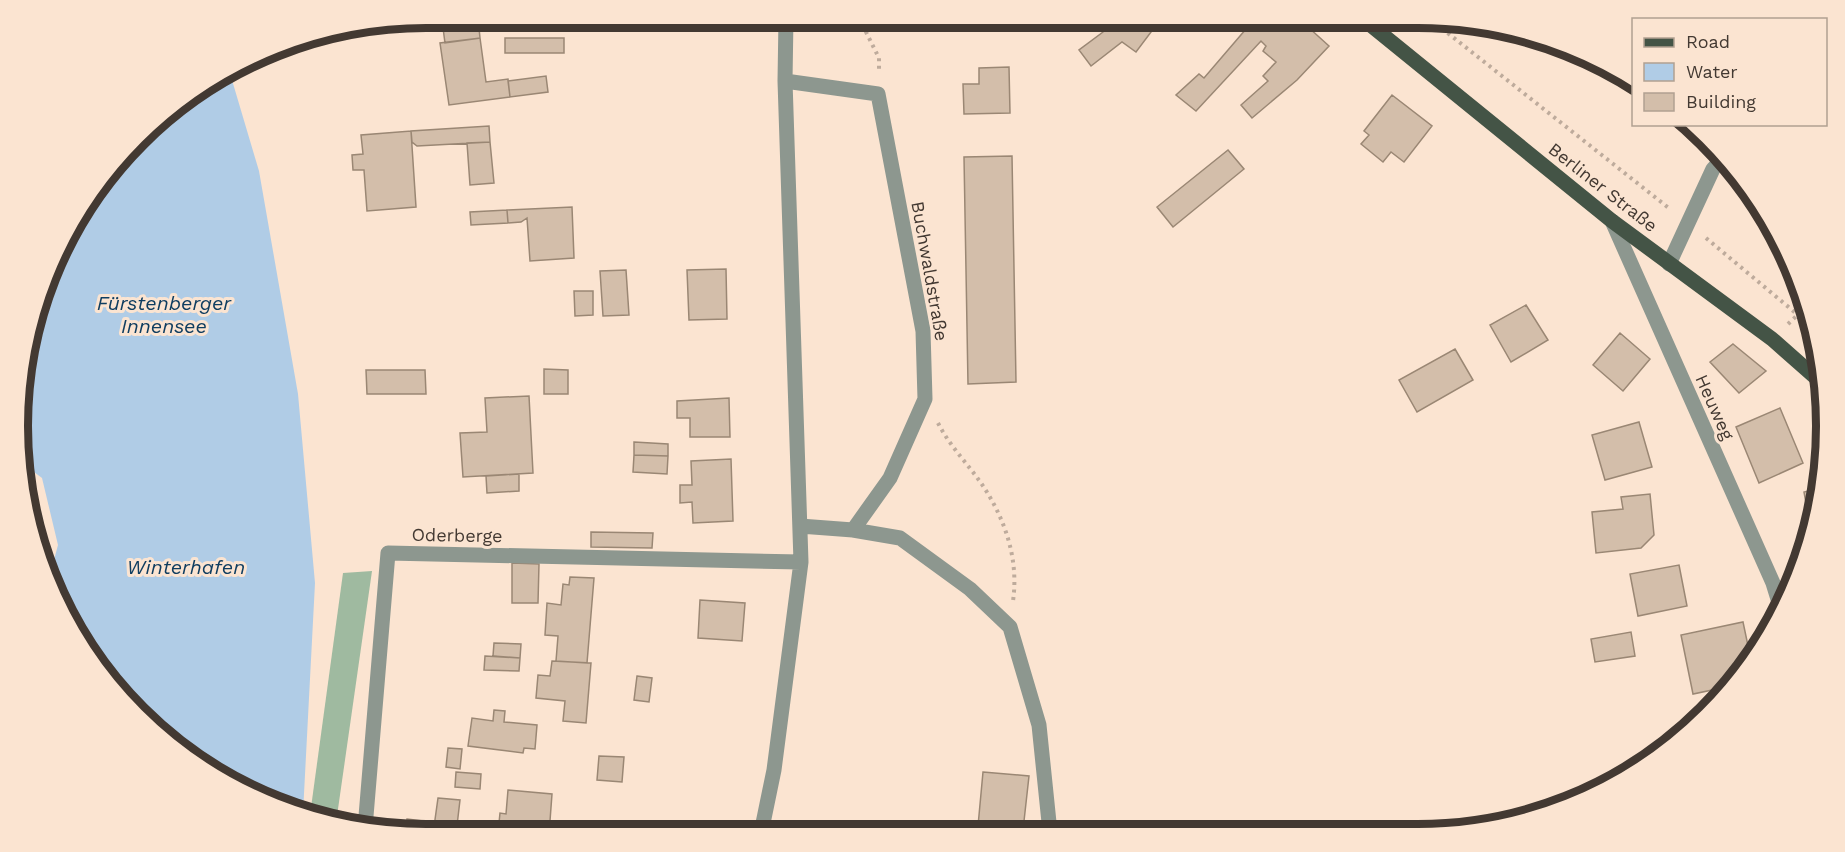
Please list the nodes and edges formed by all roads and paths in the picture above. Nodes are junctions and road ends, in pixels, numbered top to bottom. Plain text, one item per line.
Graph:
1 (786, 28) edge
2 (864, 28) edge
3 (1374, 28) edge
4 (1443, 29) edge
5 (785, 81) junction
6 (878, 94) junction
7 (1718, 163) edge
8 (1612, 221) junction
9 (1687, 222) junction
10 (1670, 264) junction
11 (1802, 319) edge
12 (1813, 375) edge
13 (925, 399) junction
14 (800, 526) junction
15 (853, 530) junction
16 (801, 562) junction
17 (1778, 598) edge
18 (1010, 627) junction
19 (366, 819) edge
20 (763, 824) edge
21 (1049, 824) edge

1 - 5 street
2 - 6 path
3 - 8 main road, Berliner Straße
4 - 9 path
5 - 6 street
5 - 14 street
6 - 13 street, Buchwaldstraße
7 - 9 street
8 - 10 main road, Berliner Straße
8 - 17 street, Heuweg
9 - 10 street
9 - 11 path
10 - 12 main road, Berliner Straße
13 - 15 street, Buchwaldstraße
13 - 18 path
14 - 15 street
14 - 16 street
15 - 18 street
16 - 19 street, Oderberge
16 - 20 street
18 - 21 street

